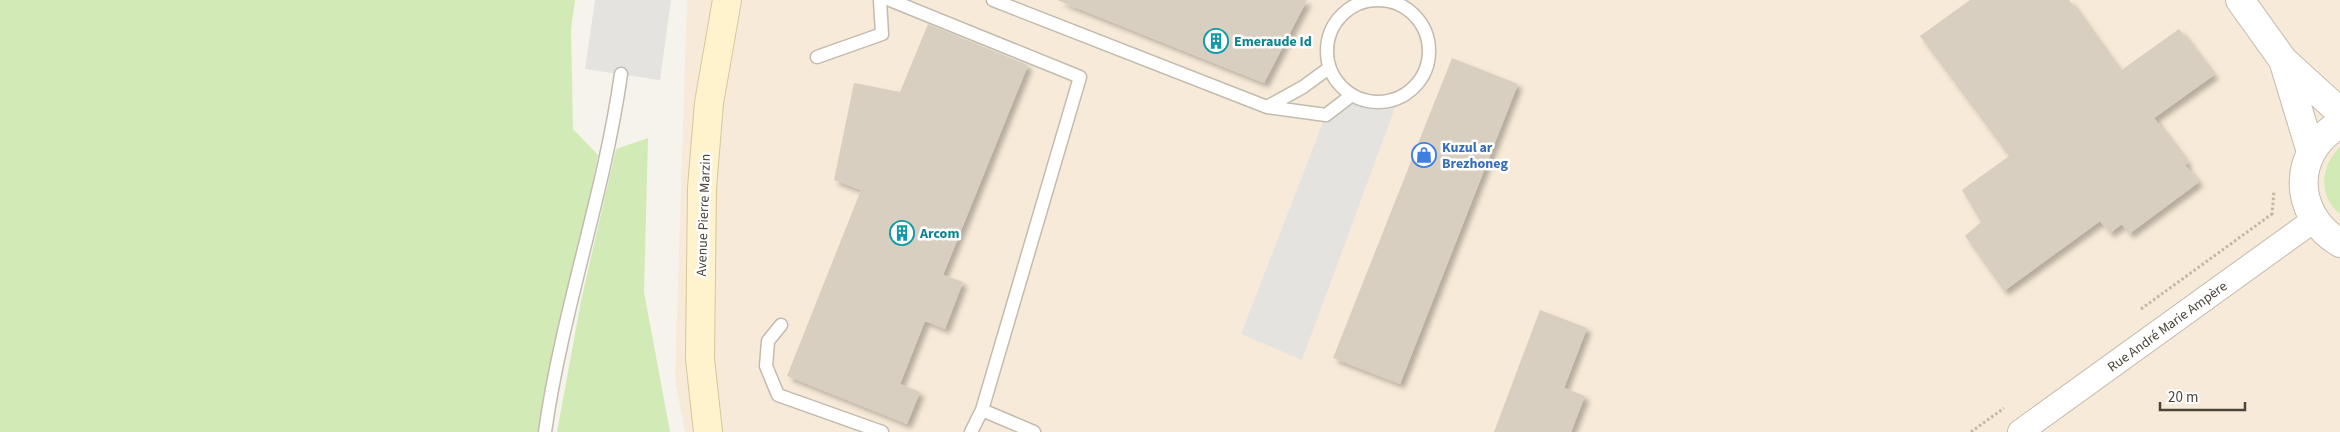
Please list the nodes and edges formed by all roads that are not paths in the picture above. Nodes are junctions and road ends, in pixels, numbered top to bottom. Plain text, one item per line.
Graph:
1 (728, 0) edge
2 (880, 0) edge
3 (890, 0) edge
4 (994, 0) edge
5 (2240, 0) edge
6 (817, 57) dead end
7 (2283, 60) junction
8 (1329, 68) junction
9 (621, 74) dead end
10 (1352, 95) junction
11 (1267, 107) junction
12 (2340, 112) edge
13 (2340, 124) edge
14 (2310, 152) junction
15 (2314, 220) junction
16 (2340, 243) edge
17 (781, 325) dead end
18 (982, 410) junction
19 (545, 432) edge
20 (708, 432) edge
21 (882, 432) edge
22 (971, 432) edge
23 (1034, 432) edge
24 (2020, 432) edge

1 - 20 main road, Avenue Pierre Marzin
2 - 6 lane
3 - 18 lane
4 - 11 lane
5 - 7 street
7 - 12 street
7 - 14 street
8 - 10 lane
8 - 10 lane
8 - 11 lane
9 - 19 lane
10 - 11 lane
13 - 14 street
14 - 15 street
15 - 16 street
15 - 24 street, Rue André Marie Ampère
17 - 21 lane
18 - 22 lane
18 - 23 lane

